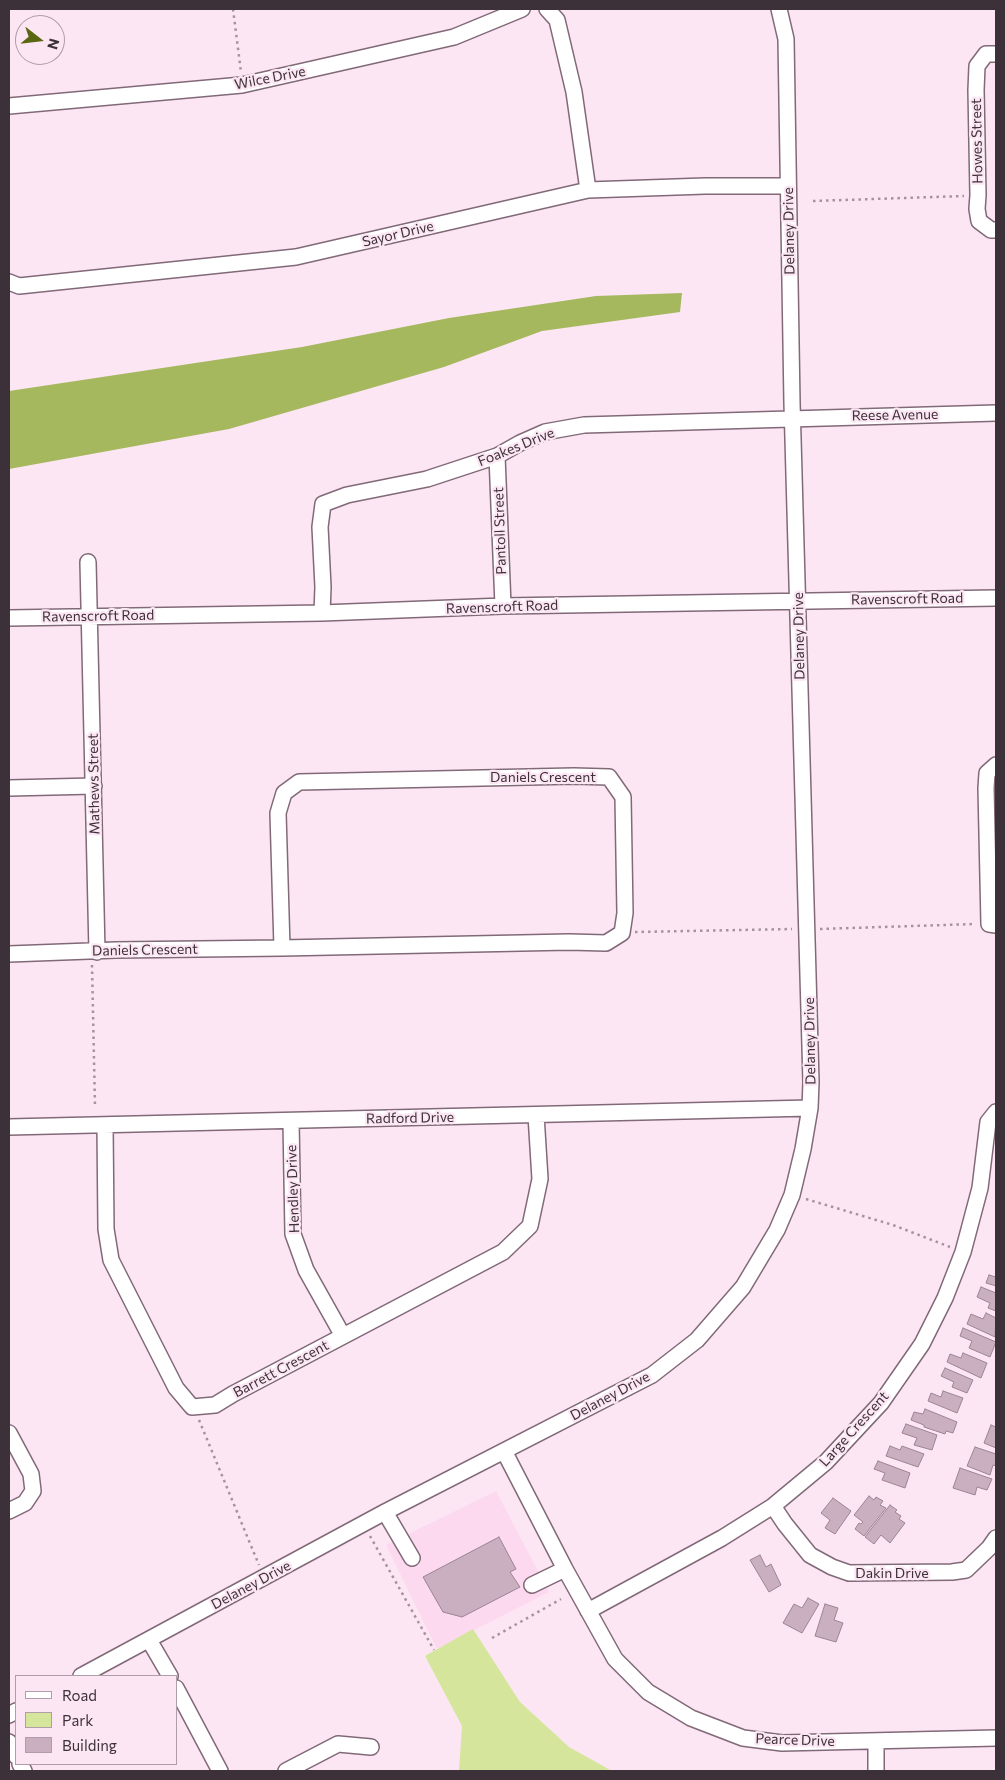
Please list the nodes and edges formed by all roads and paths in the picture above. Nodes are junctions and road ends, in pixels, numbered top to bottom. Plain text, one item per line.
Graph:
1 (233, 9) edge
2 (522, 9) edge
3 (547, 9) edge
4 (779, 9) edge
5 (996, 54) edge
6 (242, 85) junction
7 (9, 106) edge
8 (788, 186) junction
9 (588, 190) junction
10 (978, 195) junction
11 (813, 201) dead end
12 (996, 230) edge
13 (9, 282) edge
14 (996, 413) edge
15 (793, 418) junction
16 (497, 456) junction
17 (88, 562) dead end
18 (996, 598) edge
19 (798, 601) junction
20 (502, 606) junction
21 (322, 613) junction
22 (90, 616) junction
23 (9, 618) edge
24 (996, 765) edge
25 (94, 786) junction
26 (9, 788) edge
27 (996, 926) edge
28 (282, 948) junction
29 (97, 952) junction
30 (9, 954) edge
31 (95, 1106) dead end
32 (810, 1108) junction
33 (996, 1112) edge
34 (536, 1115) junction
35 (291, 1121) junction
36 (105, 1126) junction
37 (9, 1127) edge
38 (792, 1195) junction
39 (963, 1252) junction
40 (343, 1336) junction
41 (192, 1407) junction
42 (9, 1433) edge
43 (504, 1451) junction
44 (773, 1506) junction
45 (9, 1511) edge
46 (385, 1512) junction
47 (363, 1524) junction
48 (996, 1538) edge
49 (412, 1558) dead end
50 (564, 1569) junction
51 (265, 1578) junction
52 (532, 1585) dead end
53 (561, 1599) dead end
54 (588, 1611) junction
55 (492, 1638) dead end
56 (149, 1640) junction
57 (434, 1650) dead end
58 (83, 1675) edge
59 (169, 1675) edge
60 (178, 1692) edge
61 (996, 1738) edge
62 (9, 1742) edge
63 (876, 1742) junction
64 (371, 1747) dead end
65 (15, 1754) edge
66 (220, 1771) edge
67 (286, 1771) edge
68 (876, 1771) edge

1 - 6 path
2 - 6 street, Wilce Drive
3 - 9 street
4 - 8 street, Delaney Drive
5 - 10 street, Howes Street
6 - 7 street, Wilce Drive
8 - 9 street, Sayor Drive
8 - 15 street, Delaney Drive
9 - 13 street, Sayor Drive
10 - 11 path
10 - 12 street, Howes Street
14 - 15 street, Reese Avenue
15 - 16 street, Foakes Drive
15 - 19 street, Delaney Drive
16 - 20 street, Pantoll Street
16 - 21 street, Foakes Drive
17 - 22 street, Mathews Street
18 - 19 street, Ravenscroft Road
19 - 20 street, Ravenscroft Road
19 - 32 street, Delaney Drive
20 - 21 street, Ravenscroft Road
21 - 22 street, Ravenscroft Road
22 - 23 street, Ravenscroft Road
22 - 25 street, Mathews Street
24 - 27 street
25 - 26 street
25 - 29 street, Mathews Street
28 - 28 street, Daniels Crescent
28 - 29 street, Daniels Crescent
29 - 30 street, Daniels Crescent
29 - 31 path
32 - 34 street, Radford Drive
32 - 38 street, Delaney Drive
33 - 39 street, Large Crescent
34 - 35 street, Radford Drive
34 - 40 street, Barrett Crescent
35 - 36 street, Radford Drive
35 - 40 street, Hendley Drive
36 - 37 street, Radford Drive
36 - 41 street
38 - 39 path
38 - 43 street, Delaney Drive
39 - 44 street, Large Crescent
40 - 41 street, Barrett Crescent
41 - 51 path
42 - 45 street
43 - 46 street, Delaney Drive
43 - 50 street, Pearce Drive
44 - 48 street, Dakin Drive
44 - 54 street, Large Crescent
46 - 47 street, Delaney Drive
46 - 49 street
47 - 51 street, Delaney Drive
47 - 57 path
50 - 52 street
50 - 54 street, Pearce Drive
51 - 56 street, Delaney Drive
53 - 55 path
54 - 63 street, Pearce Drive
56 - 58 street, Delaney Drive
56 - 59 street
60 - 66 street
61 - 63 street, Pearce Drive
62 - 65 street
63 - 68 street
64 - 67 street

